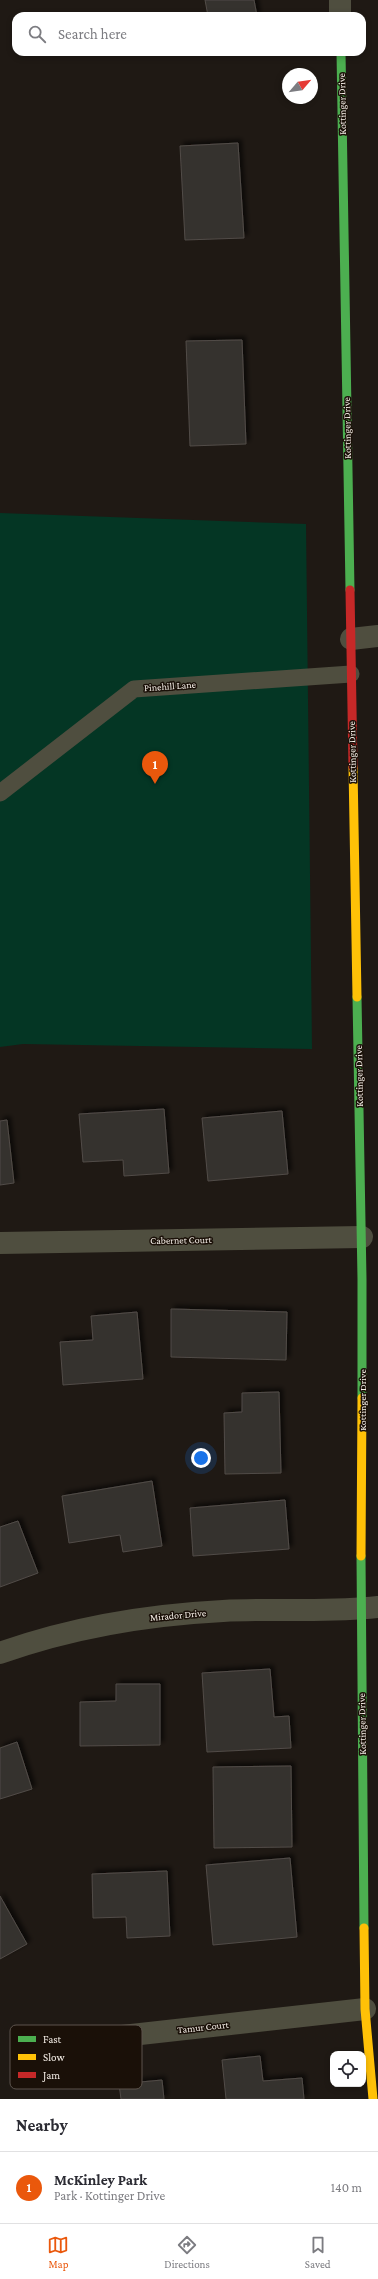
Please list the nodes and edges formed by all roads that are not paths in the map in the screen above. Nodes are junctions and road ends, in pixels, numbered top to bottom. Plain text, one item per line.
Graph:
1 (340, 0) edge
2 (340, 12) edge
3 (341, 56) edge
4 (378, 636) edge
5 (350, 639) junction
6 (351, 674) junction
7 (0, 793) edge
8 (362, 1237) junction
9 (0, 1243) edge
10 (369, 1608) edge
11 (0, 1652) edge
12 (365, 2009) junction
13 (142, 2034) edge
14 (373, 2099) edge

1 - 2 street
3 - 5 street, Kottinger Drive
4 - 5 street
5 - 6 street, Kottinger Drive
6 - 7 lane, Pinehill Lane
6 - 8 street, Kottinger Drive
8 - 9 street, Cabernet Court
8 - 10 street, Kottinger Drive
10 - 11 street, Mirador Drive
10 - 12 street, Kottinger Drive
12 - 13 street, Tamur Court
12 - 14 street, Kottinger Drive

